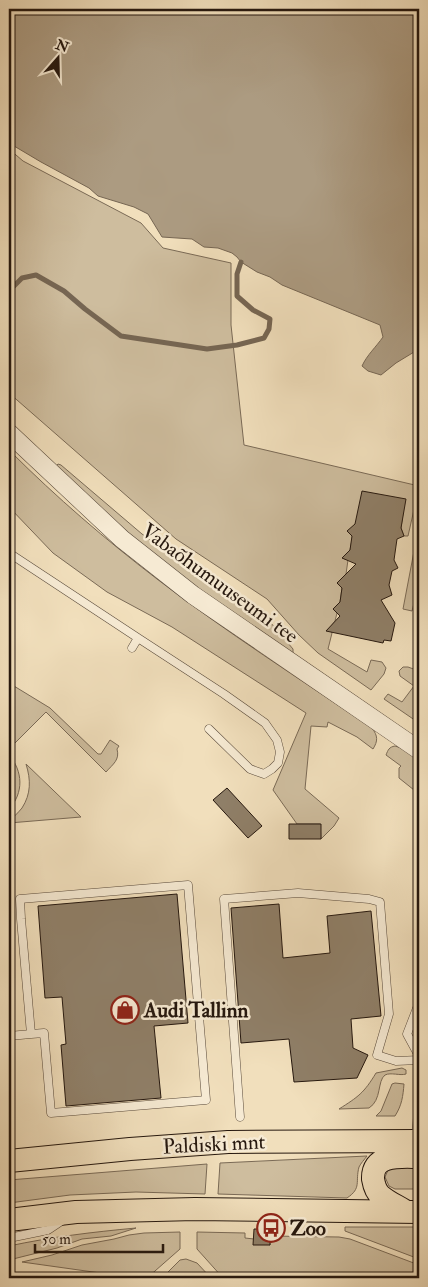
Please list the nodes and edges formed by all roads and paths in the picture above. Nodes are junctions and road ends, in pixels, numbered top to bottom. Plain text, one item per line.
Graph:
1 (9, 433) edge
2 (9, 553) edge
3 (138, 638) junction
4 (132, 648) dead end
5 (209, 729) dead end
6 (419, 750) edge
7 (419, 1003) edge
8 (31, 1034) junction
9 (9, 1036) edge
10 (419, 1056) edge
11 (419, 1060) edge
12 (419, 1097) edge
13 (240, 1117) dead end
14 (418, 1146) edge
15 (9, 1161) edge
16 (76, 1212) junction
17 (413, 1212) edge
18 (9, 1220) edge
19 (9, 1238) edge

1 - 6 street, Vabaõhumuuseumi tee
2 - 3 lane
3 - 4 lane
3 - 5 lane
7 - 10 lane
8 - 8 lane
8 - 9 lane
11 - 13 lane
12 - 14 lane
14 - 15 main road, Paldiski mnt
14 - 17 main road
16 - 17 main road
16 - 18 main road
16 - 19 lane

